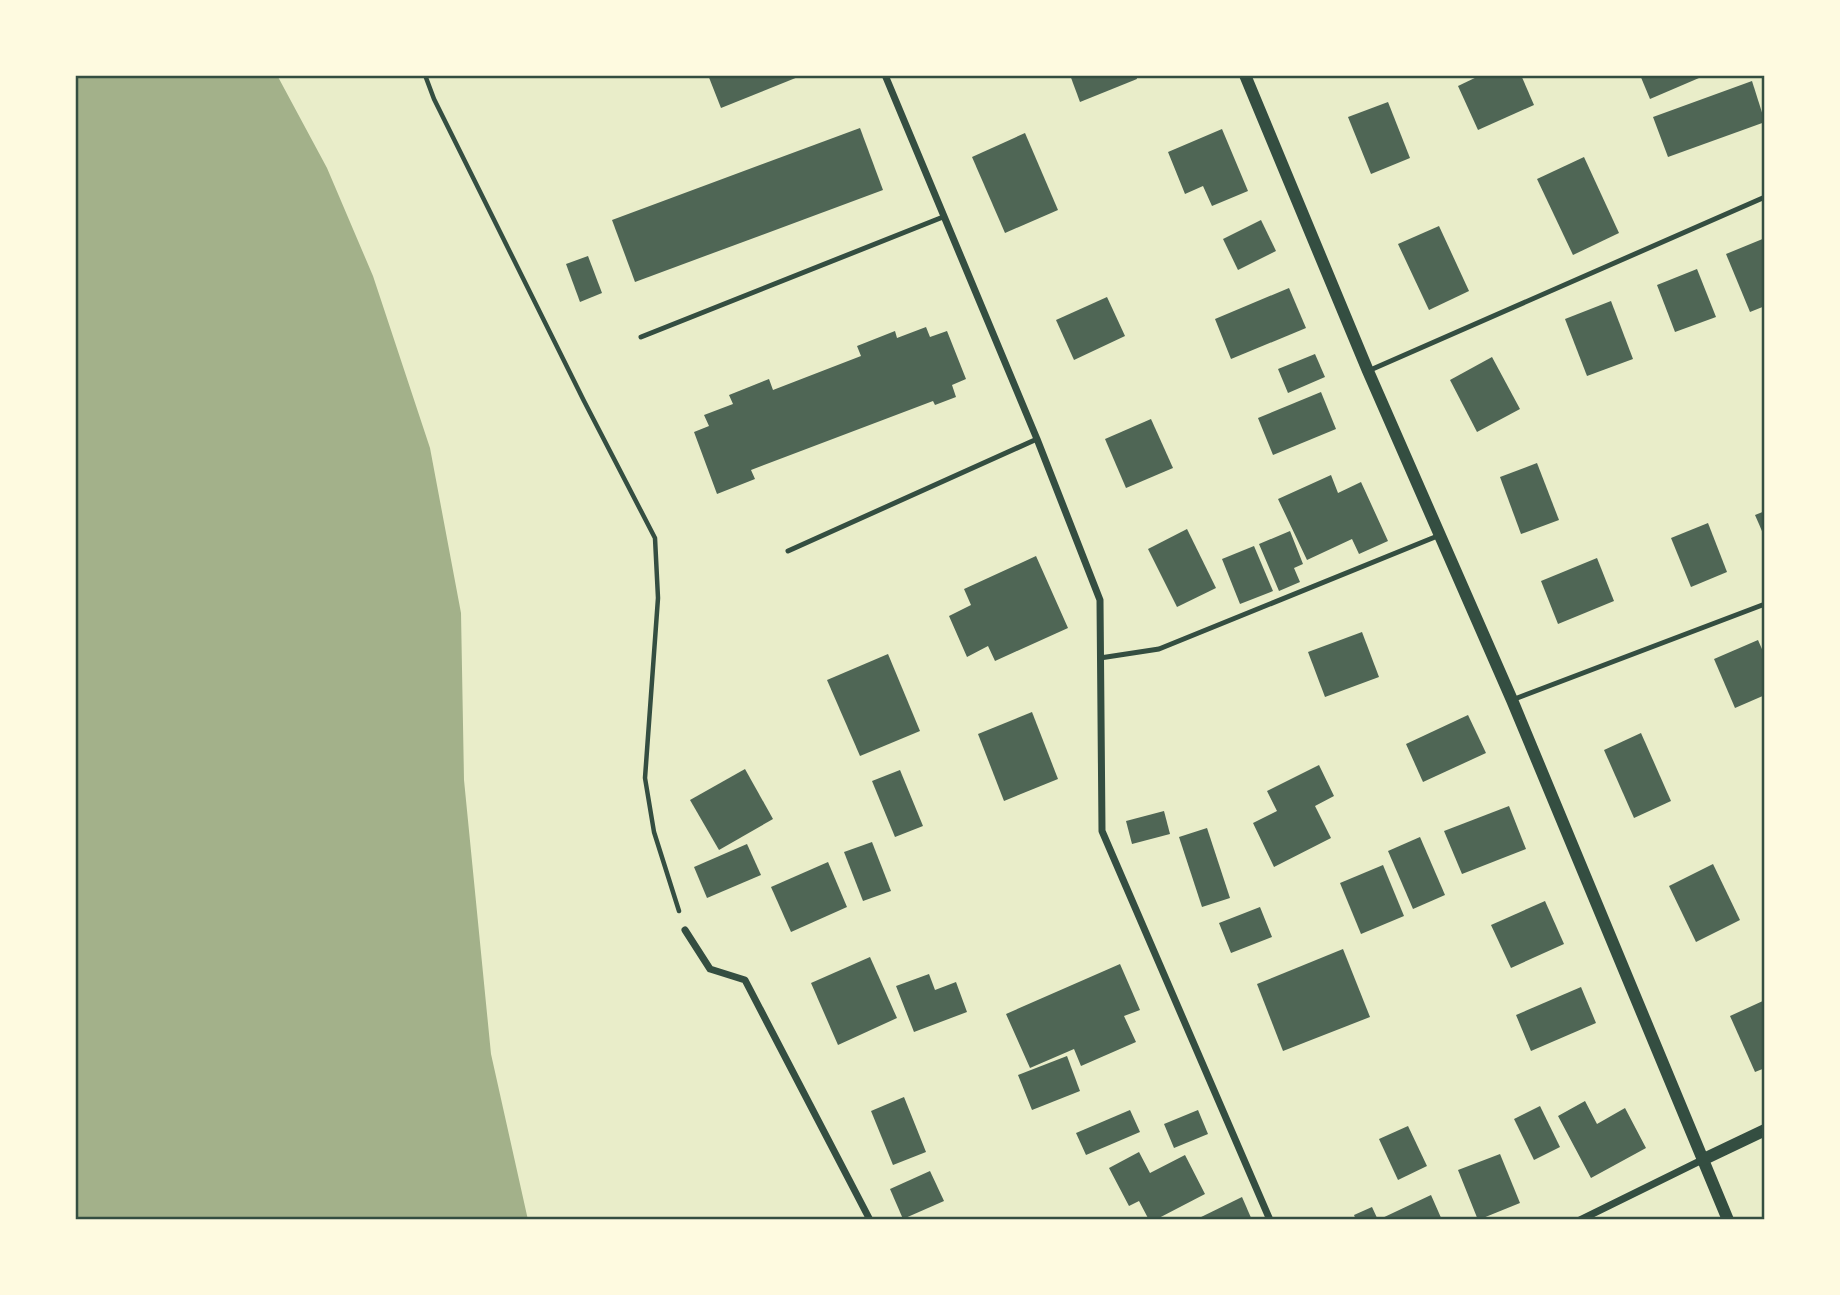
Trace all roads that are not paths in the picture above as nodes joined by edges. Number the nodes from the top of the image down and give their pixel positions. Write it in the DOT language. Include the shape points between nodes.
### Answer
graph roads {
  1 [pos="885,75"];
  2 [pos="1245,75"];
  3 [pos="1765,197"];
  4 [pos="943,217"];
  5 [pos="640,337"];
  6 [pos="1368,370"];
  7 [pos="1037,439"];
  8 [pos="1440,535"];
  9 [pos="788,551"];
  10 [pos="1765,604"];
  11 [pos="1100,658"];
  12 [pos="1512,700"];
  13 [pos="685,930"];
  14 [pos="1765,1130"];
  15 [pos="1702,1160"];
  16 [pos="870,1220"];
  17 [pos="1270,1220"];
  18 [pos="1580,1220"];
  19 [pos="1728,1220"];
  1 -- 4 [label="street"];
  2 -- 6 [label="street"];
  3 -- 6 [label="lane"];
  4 -- 5 [label="lane"];
  4 -- 7 [label="street"];
  6 -- 8 [label="street"];
  7 -- 9 [label="lane"];
  7 -- 11 [label="street" via="1100,600"];
  8 -- 11 [label="lane" via="1159,649"];
  8 -- 12 [label="street"];
  10 -- 12 [label="lane"];
  11 -- 17 [label="street" via="1102,831"];
  12 -- 15 [label="street"];
  13 -- 16 [label="street" via="710,969 745,980"];
  14 -- 15 [label="street"];
  15 -- 18 [label="street"];
  15 -- 19 [label="street"];
}
